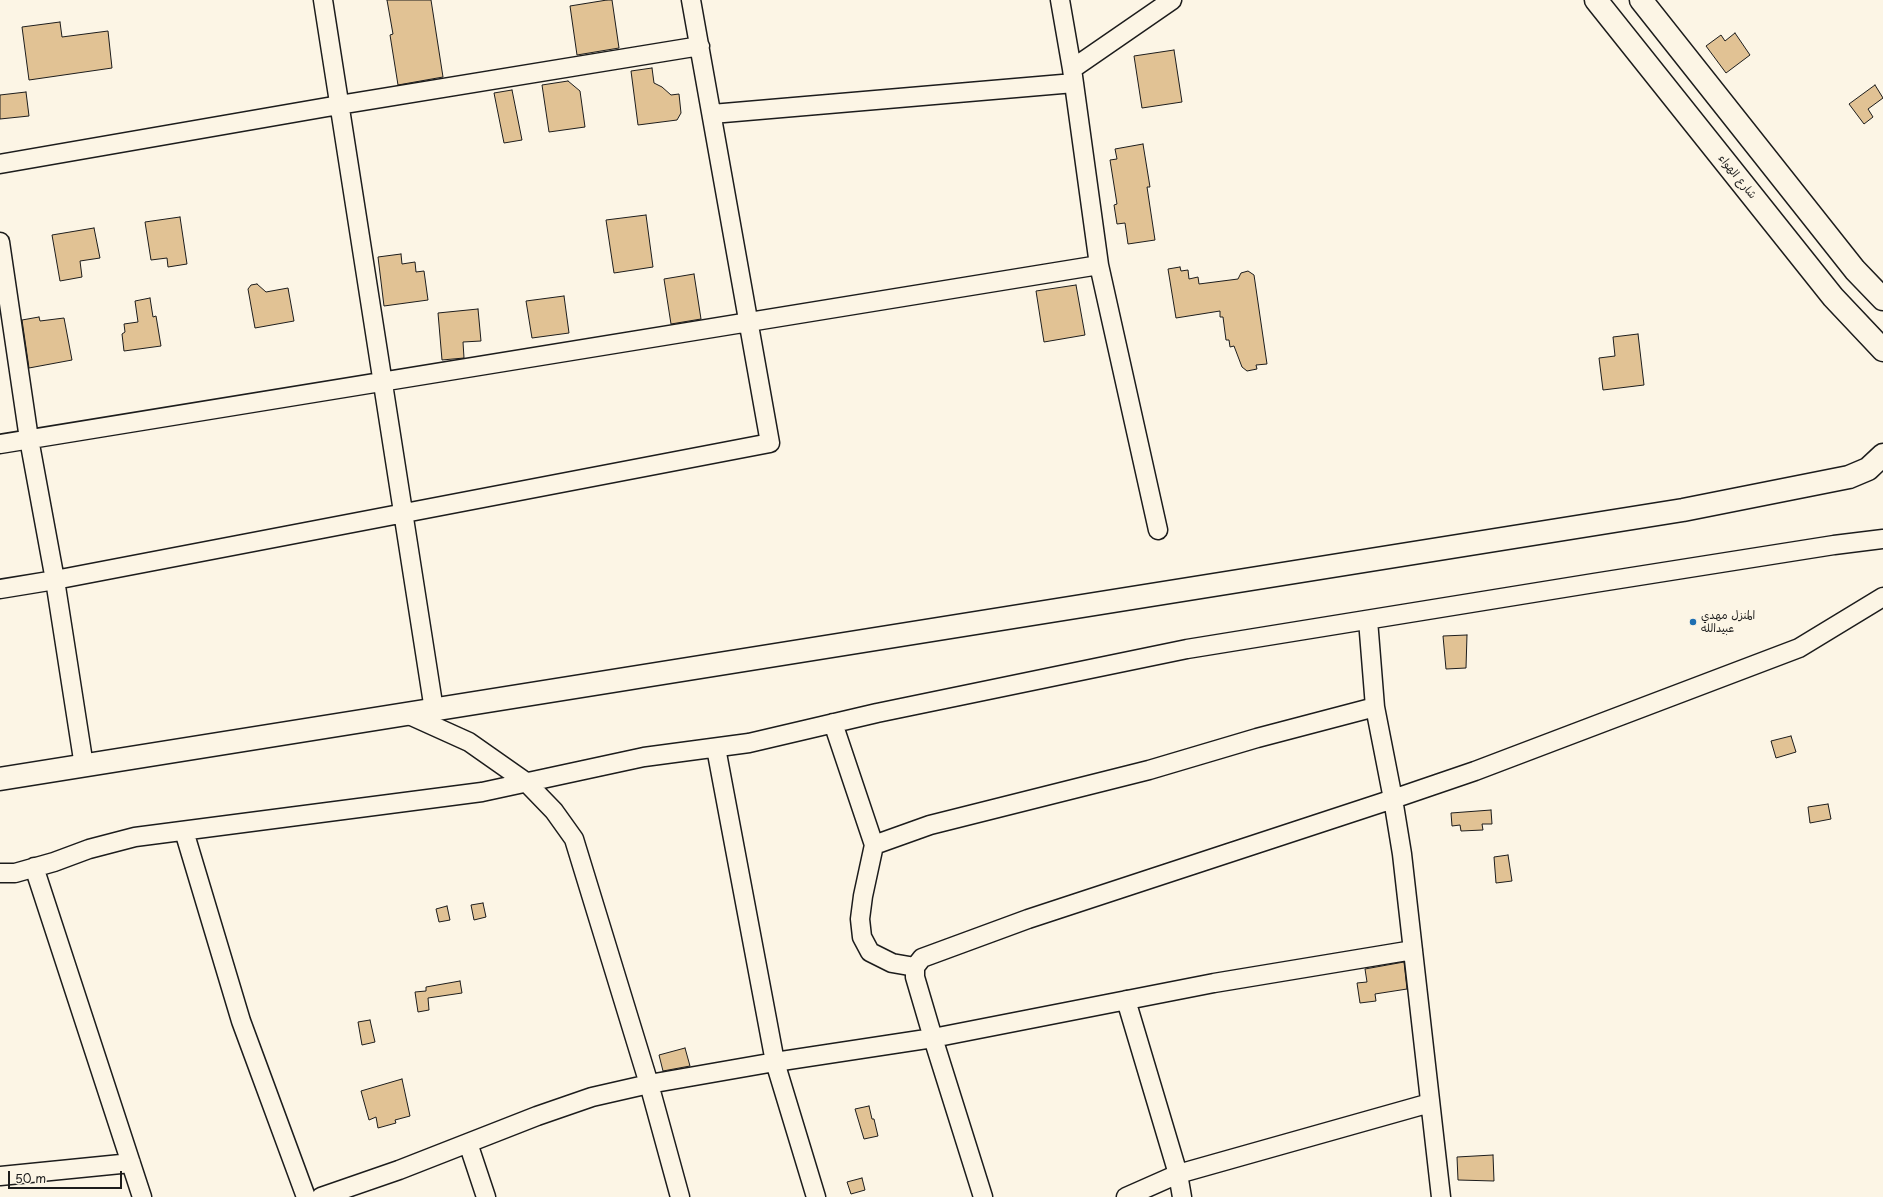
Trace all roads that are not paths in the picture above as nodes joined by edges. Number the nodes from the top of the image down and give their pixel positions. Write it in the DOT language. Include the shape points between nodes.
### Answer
graph roads {
  1 [pos="323,0"];
  2 [pos="691,0"];
  3 [pos="1060,0"];
  4 [pos="1172,0"];
  5 [pos="1596,0"];
  6 [pos="1640,0"];
  7 [pos="700,46"];
  8 [pos="1073,76"];
  9 [pos="340,105"];
  10 [pos="712,114"];
  11 [pos="0,164"];
  12 [pos="0,242"];
  13 [pos="1099,265"];
  14 [pos="1883,299"];
  15 [pos="749,322"];
  16 [pos="1883,350"];
  17 [pos="383,382"];
  18 [pos="29,439"];
  19 [pos="0,444"];
  20 [pos="1883,455"];
  21 [pos="403,513"];
  22 [pos="1158,530"];
  23 [pos="1883,539"];
  24 [pos="55,580"];
  25 [pos="0,589"];
  26 [pos="1883,598"];
  27 [pos="1368,620"];
  28 [pos="1375,707"];
  29 [pos="434,710"];
  30 [pos="407,714"];
  31 [pos="833,723"];
  32 [pos="716,748"];
  33 [pos="84,766"];
  34 [pos="0,779"];
  35 [pos="526,782"];
  36 [pos="1393,799"];
  37 [pos="184,831"];
  38 [pos="874,845"];
  39 [pos="34,867"];
  40 [pos="0,873"];
  41 [pos="1413,950"];
  42 [pos="914,967"];
  43 [pos="1126,1000"];
  44 [pos="933,1038"];
  45 [pos="775,1062"];
  46 [pos="649,1084"];
  47 [pos="1430,1103"];
  48 [pos="468,1143"];
  49 [pos="131,1163"];
  50 [pos="1178,1174"];
  51 [pos="0,1176"];
  52 [pos="142,1197"];
  53 [pos="306,1197"];
  54 [pos="321,1197"];
  55 [pos="486,1197"];
  56 [pos="680,1197"];
  57 [pos="816,1197"];
  58 [pos="984,1197"];
  59 [pos="1126,1197"];
  60 [pos="1182,1197"];
  61 [pos="1441,1197"];
  1 -- 9 [label="street"];
  2 -- 7 [label="street"];
  3 -- 8 [label="street"];
  4 -- 8 [label="street"];
  5 -- 16 [label="street, شارع الهواء" via="1833,297"];
  6 -- 14 [label="street" via="1855,270"];
  7 -- 9 [label="street"];
  7 -- 10 [label="street"];
  8 -- 10 [label="street"];
  8 -- 13 [label="street"];
  9 -- 11 [label="street"];
  9 -- 17 [label="street"];
  10 -- 15 [label="street"];
  12 -- 18 [label="street"];
  13 -- 15 [label="street"];
  13 -- 22 [label="street"];
  15 -- 17 [label="street"];
  15 -- 21 [label="street" via="770,443"];
  17 -- 18 [label="street"];
  17 -- 21 [label="street"];
  18 -- 19 [label="street"];
  18 -- 24 [label="street"];
  20 -- 29 [label="street" via="1868,469 1849,477 1683,510"];
  21 -- 24 [label="street"];
  21 -- 29 [label="street"];
  23 -- 27 [label="street"];
  24 -- 25 [label="street"];
  24 -- 33 [label="street"];
  26 -- 36 [label="street" via="1799,648 1475,771"];
  27 -- 28 [label="street"];
  27 -- 31 [label="street" via="1187,649"];
  28 -- 36 [label="street"];
  28 -- 38 [label="street" via="1256,738 1149,770 930,825"];
  29 -- 30 [label="street"];
  30 -- 33 [label="street"];
  30 -- 35 [label="street" via="469,742"];
  31 -- 32 [label="street" via="749,743"];
  31 -- 38 [label="street"];
  32 -- 35 [label="street" via="644,757"];
  32 -- 45 [label="street"];
  33 -- 34 [label="street"];
  35 -- 37 [label="street" via="482,792"];
  35 -- 46 [label="street" via="554,812 574,839"];
  36 -- 41 [label="street"];
  36 -- 42 [label="street" via="1028,919 922,958"];
  37 -- 39 [label="street" via="135,837 89,848"];
  37 -- 53 [label="street" via="240,1021"];
  38 -- 42 [label="street" via="860,919 862,937 870,952 892,963"];
  39 -- 40 [label="street" via="15,873"];
  39 -- 49 [label="street"];
  41 -- 43 [label="street"];
  41 -- 47 [label="street"];
  42 -- 44 [label="street" via="914,978"];
  43 -- 44 [label="street"];
  43 -- 50 [label="street"];
  44 -- 45 [label="street"];
  44 -- 58 [label="street"];
  45 -- 46 [label="street"];
  45 -- 57 [label="street"];
  46 -- 48 [label="street" via="578,1102"];
  46 -- 56 [label="street"];
  47 -- 50 [label="street"];
  47 -- 61 [label="street"];
  48 -- 54 [label="street"];
  48 -- 55 [label="street"];
  49 -- 51 [label="street"];
  49 -- 52 [label="street"];
  50 -- 59 [label="street"];
  50 -- 60 [label="street"];
}
